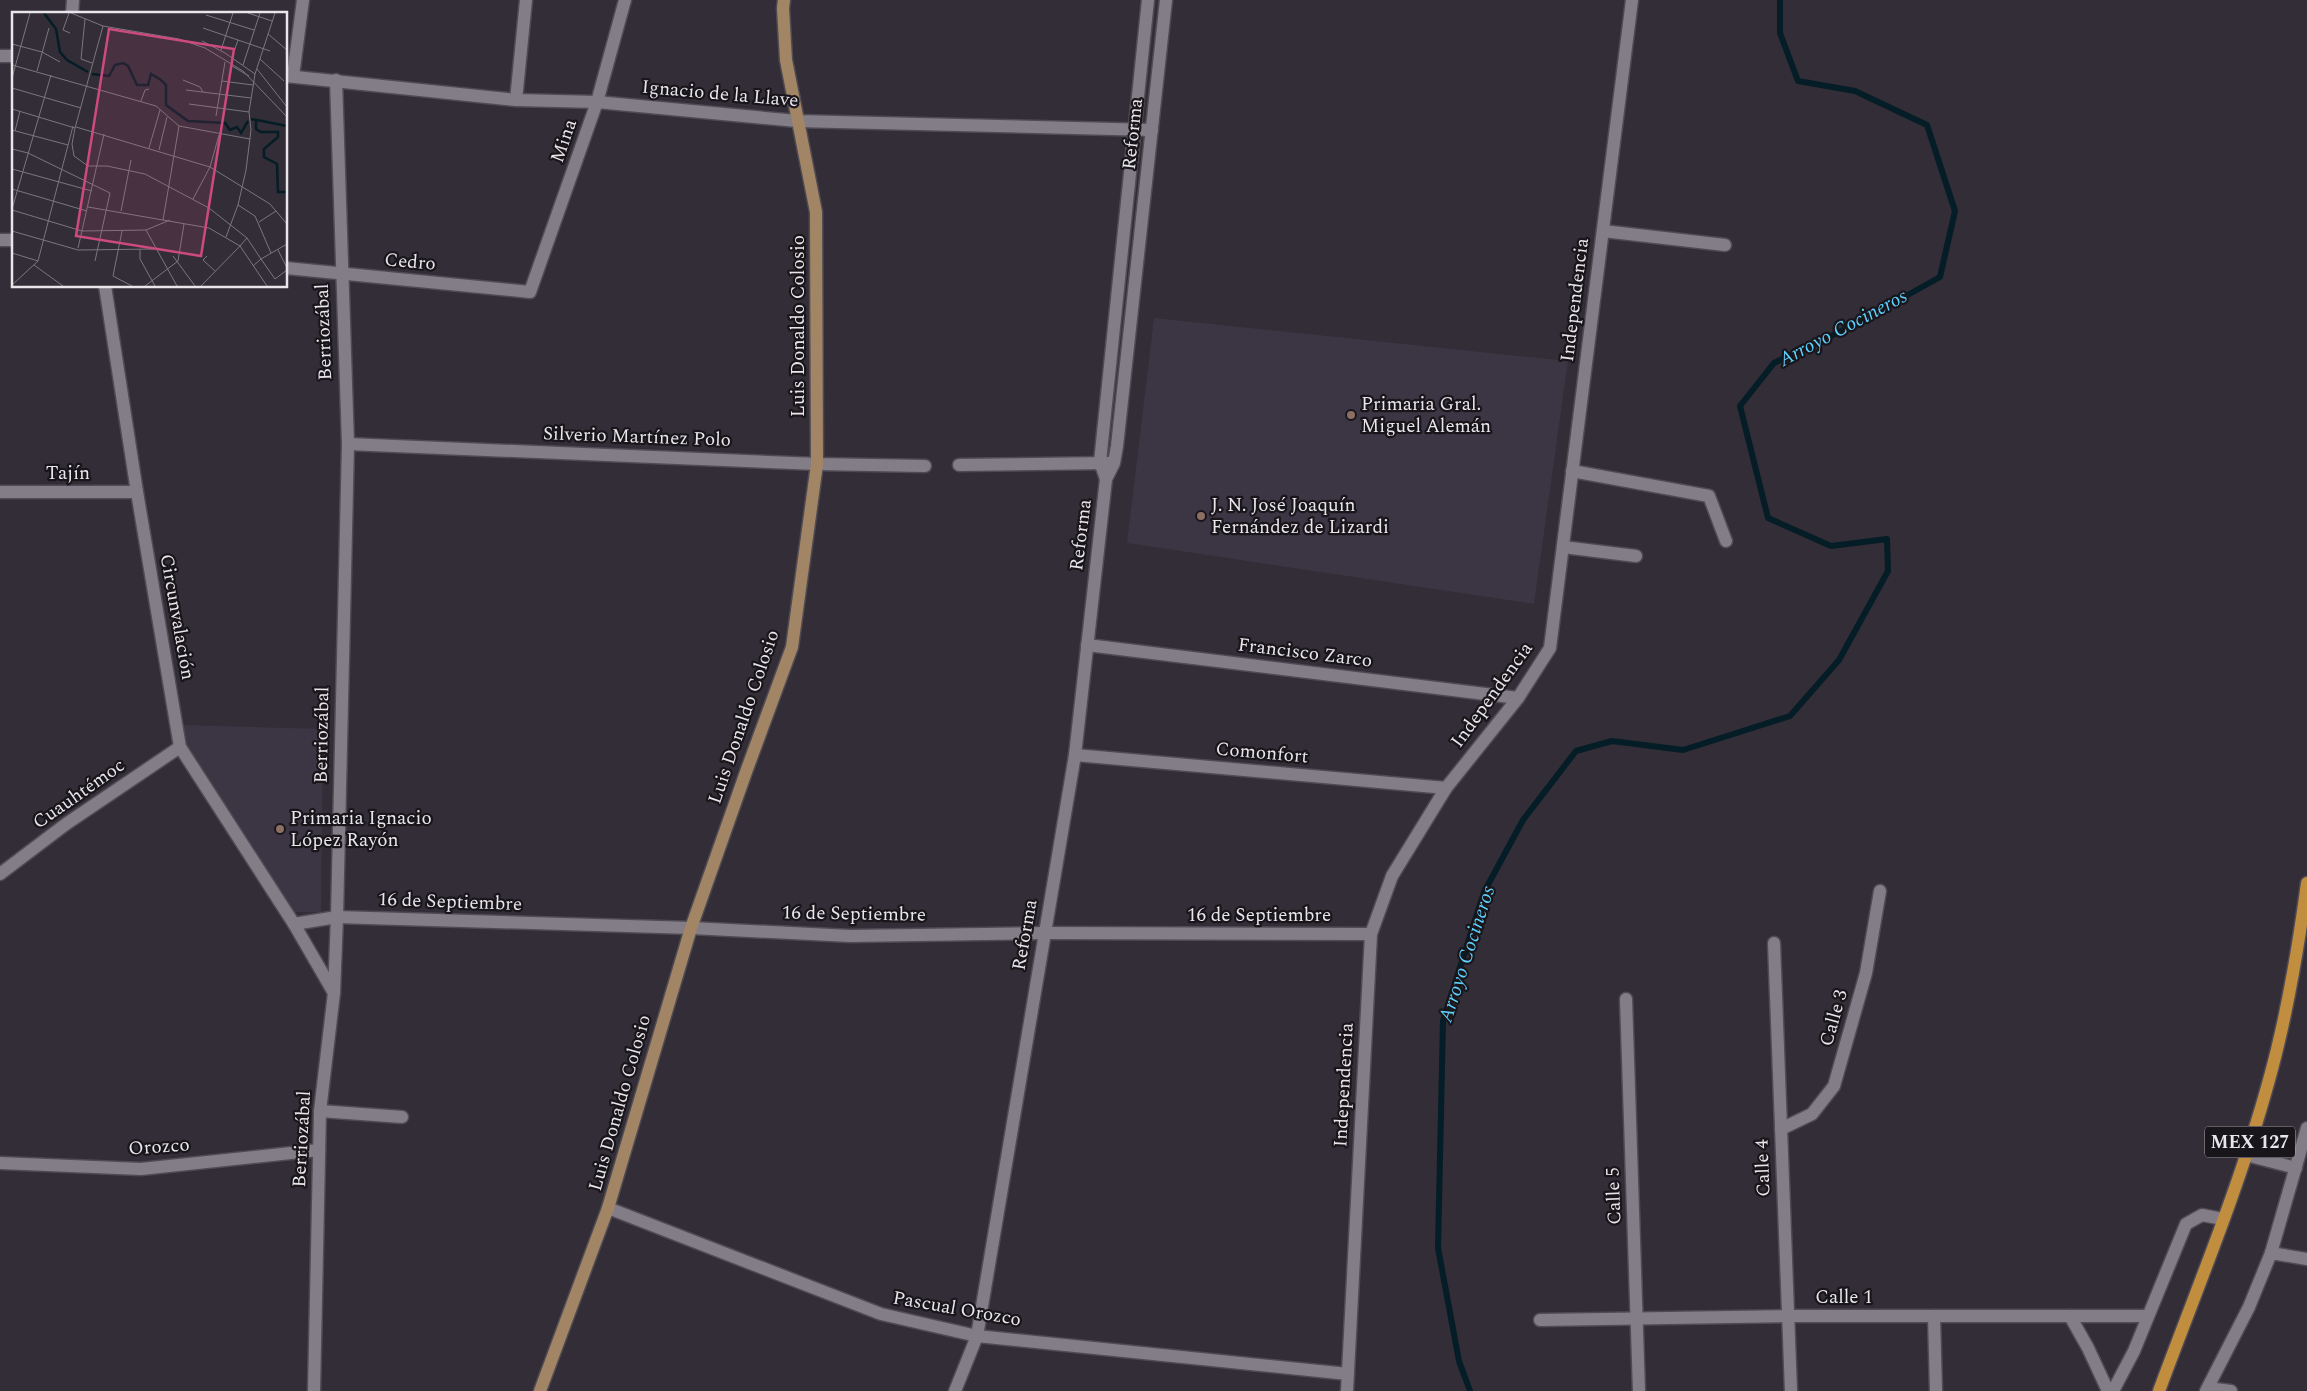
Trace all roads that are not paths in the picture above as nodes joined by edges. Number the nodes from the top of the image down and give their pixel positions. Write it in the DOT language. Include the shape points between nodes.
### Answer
graph roads {
  1 [pos="303,0"];
  2 [pos="526,0"];
  3 [pos="625,0"];
  4 [pos="784,0"];
  5 [pos="1148,0"];
  6 [pos="1166,0"];
  7 [pos="1632,0"];
  8 [pos="290,76"];
  9 [pos="336,80"];
  10 [pos="516,100"];
  11 [pos="597,102"];
  12 [pos="797,120"];
  13 [pos="1136,130"];
  14 [pos="1152,130"];
  15 [pos="1603,231"];
  16 [pos="1725,245"];
  17 [pos="288,268"];
  18 [pos="341,274"];
  19 [pos="105,288"];
  20 [pos="530,292"];
  21 [pos="348,444"];
  22 [pos="1100,462"];
  23 [pos="1114,463"];
  24 [pos="817,464"];
  25 [pos="959,465"];
  26 [pos="925,466"];
  27 [pos="1572,470"];
  28 [pos="1106,479"];
  29 [pos="0,492"];
  30 [pos="137,492"];
  31 [pos="1726,541"];
  32 [pos="1563,547"];
  33 [pos="1636,556"];
  34 [pos="1087,645"];
  35 [pos="1518,698"];
  36 [pos="180,747"];
  37 [pos="1075,755"];
  38 [pos="1446,788"];
  39 [pos="0,874"];
  40 [pos="2307,884"];
  41 [pos="1880,891"];
  42 [pos="337,917"];
  43 [pos="294,924"];
  44 [pos="691,928"];
  45 [pos="1045,933"];
  46 [pos="1371,934"];
  47 [pos="1774,943"];
  48 [pos="334,993"];
  49 [pos="1626,999"];
  50 [pos="320,1111"];
  51 [pos="402,1116"];
  52 [pos="2307,1128"];
  53 [pos="1781,1129"];
  54 [pos="319,1150"];
  55 [pos="2246,1155"];
  56 [pos="0,1163"];
  57 [pos="2296,1168"];
  58 [pos="608,1208"];
  59 [pos="2222,1219"];
  60 [pos="2271,1253"];
  61 [pos="2307,1259"];
  62 [pos="1788,1316"];
  63 [pos="1934,1316"];
  64 [pos="2070,1316"];
  65 [pos="2147,1316"];
  66 [pos="1637,1318"];
  67 [pos="1540,1320"];
  68 [pos="977,1336"];
  69 [pos="1348,1374"];
  70 [pos="2207,1389"];
  71 [pos="314,1391"];
  72 [pos="540,1391"];
  73 [pos="955,1391"];
  74 [pos="1347,1391"];
  75 [pos="1639,1391"];
  76 [pos="1791,1391"];
  77 [pos="1936,1391"];
  78 [pos="2108,1391"];
  79 [pos="2113,1391"];
  80 [pos="2159,1391"];
  81 [pos="2231,1391"];
  1 -- 8 [label="street"];
  2 -- 10 [label="street"];
  3 -- 11 [label="street, Mina"];
  4 -- 12 [label="main road, Luis Donaldo Colosio" via="786,60"];
  5 -- 13 [label="street, Reforma"];
  6 -- 14 [label="street, Reforma"];
  7 -- 15 [label="street, Independencia"];
  8 -- 9 [label="street, Ignacio de la Llave"];
  9 -- 10 [label="street, Ignacio de la Llave"];
  9 -- 18 [label="street, Berriozábal"];
  10 -- 11 [label="street, Ignacio de la Llave"];
  11 -- 12 [label="street, Ignacio de la Llave"];
  11 -- 20 [label="street, Mina"];
  12 -- 13 [label="street, Ignacio de la Llave"];
  12 -- 24 [label="main road, Luis Donaldo Colosio" via="816,212"];
  13 -- 14 [label="street, Ignacio de la Llave"];
  13 -- 22 [label="street, Reforma"];
  14 -- 23 [label="street, Reforma"];
  15 -- 16 [label="street"];
  15 -- 27 [label="street, Independencia"];
  17 -- 18 [label="street, Cedro"];
  18 -- 20 [label="street, Cedro"];
  18 -- 21 [label="street, Berriozábal"];
  19 -- 30 [label="street, Circunvalación"];
  21 -- 24 [label="street, Silverio Martínez Polo"];
  21 -- 42 [label="street, Berriozábal"];
  22 -- 23 [label="street"];
  22 -- 25 [label="street"];
  22 -- 28 [label="street, Reforma"];
  23 -- 28 [label="street, Reforma"];
  24 -- 26 [label="street, Silverio Martínez Polo"];
  24 -- 44 [label="main road, Luis Donaldo Colosio" via="792,647"];
  27 -- 31 [label="street" via="1709,496"];
  27 -- 32 [label="street, Independencia"];
  28 -- 34 [label="street, Reforma"];
  29 -- 30 [label="street, Tajín"];
  30 -- 36 [label="street, Circunvalación"];
  32 -- 33 [label="street"];
  32 -- 35 [label="street, Independencia" via="1550,648"];
  34 -- 35 [label="street, Francisco Zarco"];
  34 -- 37 [label="street, Reforma"];
  35 -- 38 [label="street, Independencia"];
  36 -- 39 [label="street, Cuauhtémoc" via="66,824"];
  36 -- 43 [label="street, Circunvalación"];
  37 -- 38 [label="street, Comonfort"];
  37 -- 45 [label="street, Reforma"];
  38 -- 46 [label="street, Independencia" via="1392,876"];
  40 -- 55 [label="main road, MEX 127" via="2281,1032"];
  41 -- 53 [label="street, Calle 3" via="1866,974 1834,1086 1812,1114"];
  42 -- 43 [label="street"];
  42 -- 44 [label="street, 16 de Septiembre"];
  42 -- 48 [label="street, Berriozábal"];
  43 -- 48 [label="street, Circunvalación"];
  44 -- 45 [label="street, 16 de Septiembre" via="850,936"];
  44 -- 58 [label="main road, Luis Donaldo Colosio"];
  45 -- 46 [label="street, 16 de Septiembre"];
  45 -- 68 [label="street, Reforma"];
  46 -- 69 [label="street, Independencia"];
  47 -- 53 [label="street, Calle 4"];
  48 -- 50 [label="street, Berriozábal"];
  49 -- 66 [label="street, Calle 5"];
  50 -- 51 [label="street"];
  50 -- 54 [label="street, Berriozábal"];
  52 -- 57 [label="street"];
  53 -- 62 [label="street, Calle 4"];
  54 -- 56 [label="street, Orozco" via="141,1169"];
  54 -- 71 [label="street, Berriozábal"];
  55 -- 57 [label="street"];
  55 -- 59 [label="main road, MEX 127"];
  57 -- 60 [label="street"];
  58 -- 68 [label="street, Pascual Orozco" via="881,1314"];
  58 -- 72 [label="main road, Luis Donaldo Colosio"];
  59 -- 65 [label="street" via="2202,1215 2186,1224"];
  59 -- 80 [label="main road, MEX 127"];
  60 -- 61 [label="street"];
  60 -- 70 [label="street" via="2249,1307"];
  62 -- 63 [label="street, Calle 1"];
  62 -- 66 [label="street, Calle 1"];
  62 -- 76 [label="street, Calle 4"];
  63 -- 64 [label="street, Calle 1"];
  63 -- 77 [label="street"];
  64 -- 65 [label="street, Calle 1"];
  64 -- 78 [label="street"];
  65 -- 79 [label="street" via="2134,1351"];
  66 -- 67 [label="street, Calle 1"];
  66 -- 75 [label="street, Calle 5"];
  68 -- 69 [label="street, Pascual Orozco"];
  68 -- 73 [label="street, Reforma"];
  69 -- 74 [label="street, Independencia"];
  70 -- 81 [label="street"];
}
